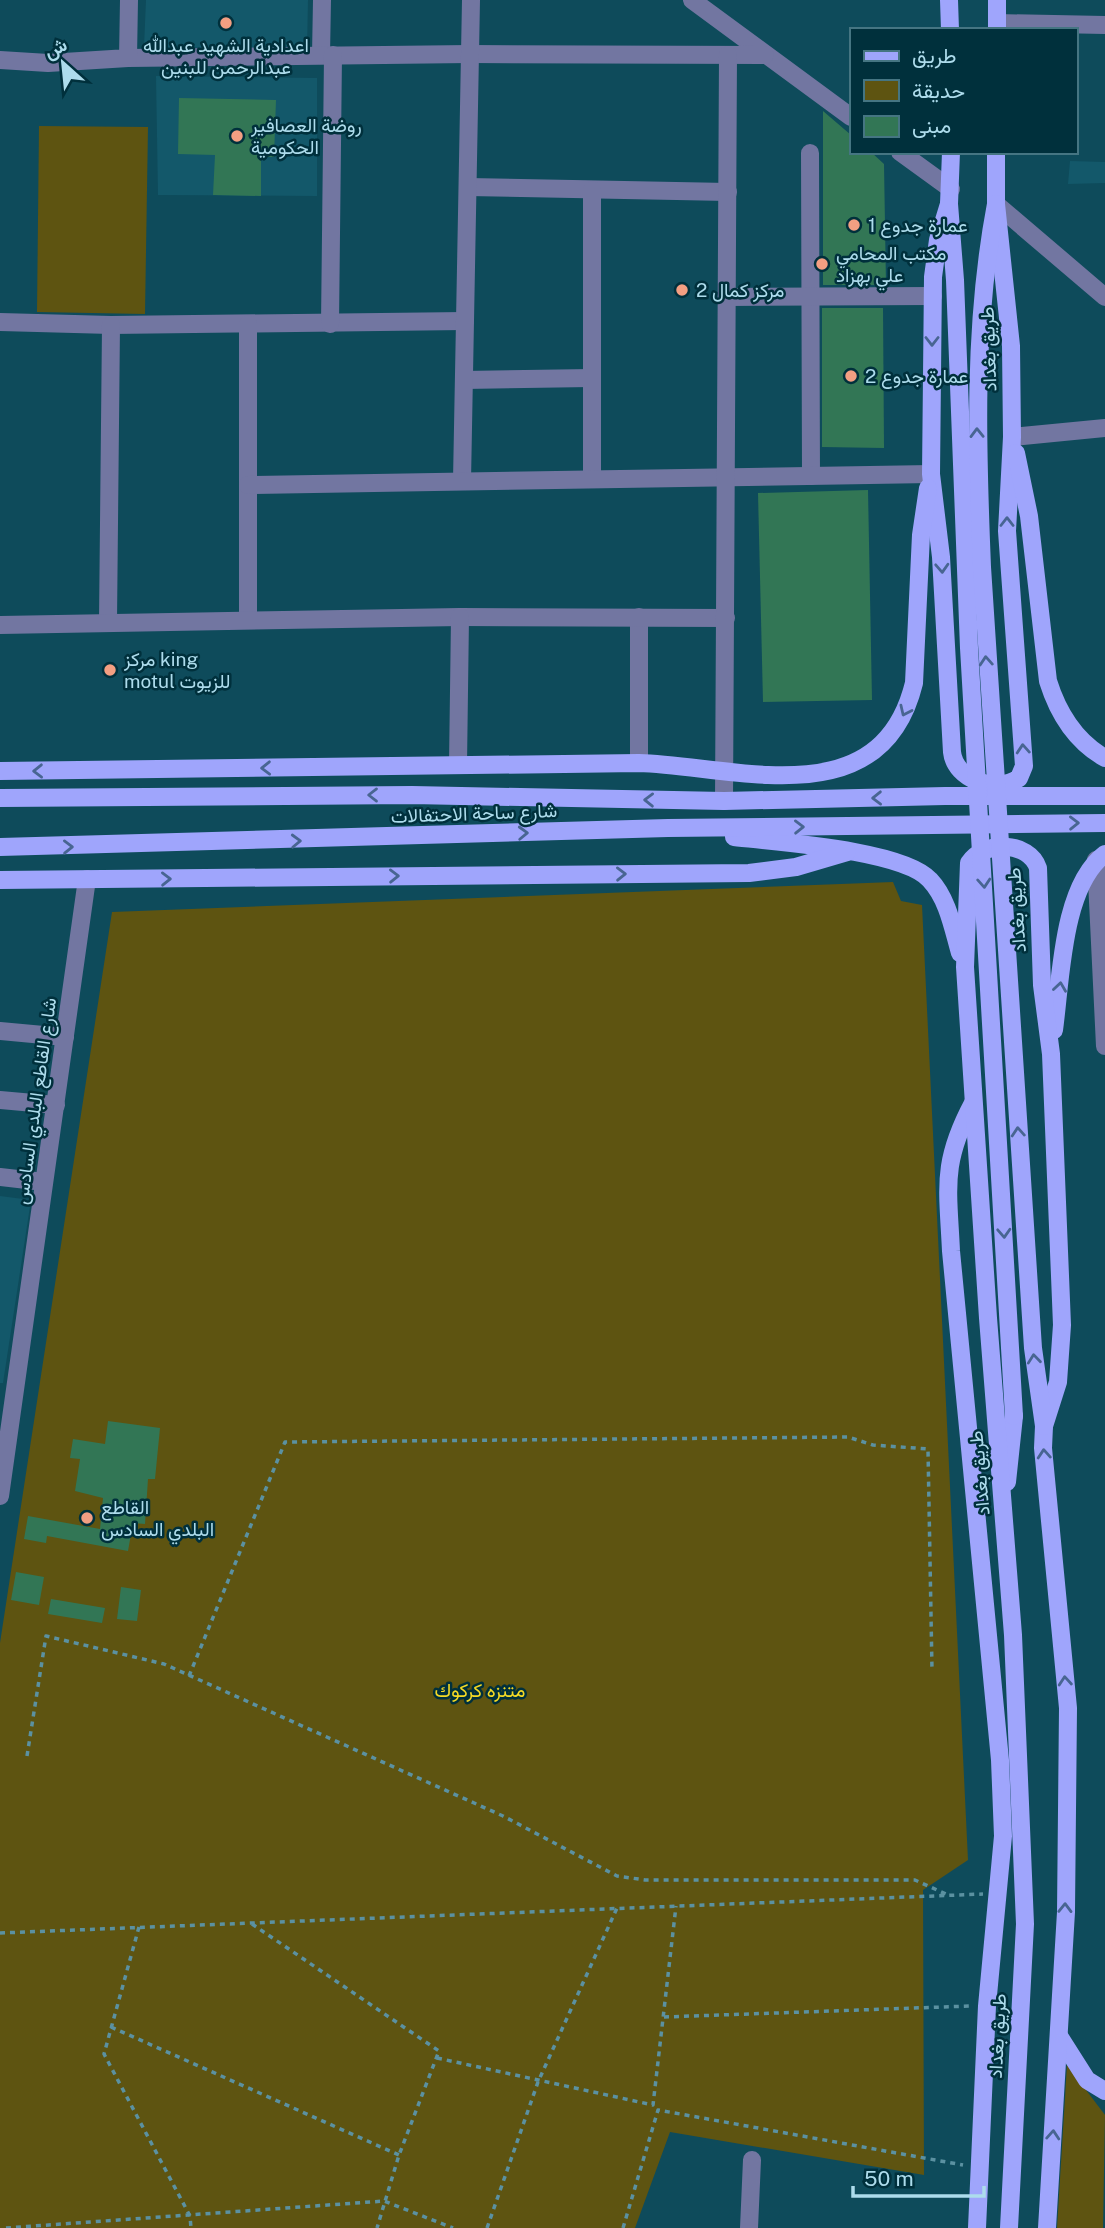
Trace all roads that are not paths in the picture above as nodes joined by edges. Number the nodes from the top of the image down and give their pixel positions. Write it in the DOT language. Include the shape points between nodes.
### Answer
graph roads {
  1 [pos="129,0"];
  2 [pos="322,0"];
  3 [pos="471,0"];
  4 [pos="692,0"];
  5 [pos="949,0"];
  6 [pos="997,0"];
  7 [pos="1105,25"];
  8 [pos="997,26"];
  9 [pos="950,28"];
  10 [pos="470,54"];
  11 [pos="327,55"];
  12 [pos="728,55"];
  13 [pos="765,55"];
  14 [pos="128,58"];
  15 [pos="0,60"];
  16 [pos="850,116"];
  17 [pos="810,153"];
  18 [pos="902,154"];
  19 [pos="951,154"];
  20 [pos="996,154"];
  21 [pos="468,187"];
  22 [pos="592,190"];
  23 [pos="728,192"];
  24 [pos="950,196"];
  25 [pos="996,204"];
  26 [pos="811,296"];
  27 [pos="933,296"];
  28 [pos="727,297"];
  29 [pos="1105,298"];
  30 [pos="465,321"];
  31 [pos="0,322"];
  32 [pos="247,324"];
  33 [pos="330,324"];
  34 [pos="110,325"];
  35 [pos="591,378"];
  36 [pos="464,380"];
  37 [pos="1105,428"];
  38 [pos="1012,437"];
  39 [pos="931,474"];
  40 [pos="811,476"];
  41 [pos="726,477"];
  42 [pos="592,480"];
  43 [pos="463,481"];
  44 [pos="248,485"];
  45 [pos="460,617"];
  46 [pos="639,617"];
  47 [pos="726,618"];
  48 [pos="248,620"];
  49 [pos="108,622"];
  50 [pos="0,625"];
  51 [pos="1105,758"];
  52 [pos="639,763"];
  53 [pos="458,765"];
  54 [pos="411,766"];
  55 [pos="150,769"];
  56 [pos="0,771"];
  57 [pos="725,774"];
  58 [pos="150,795"];
  59 [pos="412,796"];
  60 [pos="1105,796"];
  61 [pos="0,798"];
  62 [pos="724,802"];
  63 [pos="1105,822"];
  64 [pos="668,828"];
  65 [pos="141,846"];
  66 [pos="0,848"];
  67 [pos="847,852"];
  68 [pos="1101,857"];
  69 [pos="87,879"];
  70 [pos="140,879"];
  71 [pos="0,880"];
  72 [pos="965,967"];
  73 [pos="1104,1021"];
  74 [pos="0,1031"];
  75 [pos="65,1037"];
  76 [pos="1105,1046"];
  77 [pos="1051,1054"];
  78 [pos="0,1100"];
  79 [pos="974,1103"];
  80 [pos="56,1105"];
  81 [pos="0,1177"];
  82 [pos="44,1182"];
  83 [pos="7,1394"];
  84 [pos="1044,1426"];
  85 [pos="0,1496"];
  86 [pos="1002,1498"];
  87 [pos="1010,1599"];
  88 [pos="985,1611"];
  89 [pos="1059,2036"];
  90 [pos="1105,2091"];
  91 [pos="981,2139"];
  92 [pos="1012,2141"];
  93 [pos="752,2160"];
  94 [pos="749,2228"];
  95 [pos="976,2228"];
  96 [pos="1009,2228"];
  97 [pos="1047,2228"];
  1 -- 14 [label="street"];
  2 -- 11 [label="street"];
  3 -- 10 [label="street"];
  4 -- 13 [label="street"];
  5 -- 9 [label="main road"];
  6 -- 8 [label="main road"];
  7 -- 8 [label="street"];
  10 -- 11 [label="street"];
  10 -- 12 [label="street"];
  10 -- 21 [label="street"];
  11 -- 14 [label="street"];
  11 -- 33 [label="street"];
  12 -- 13 [label="street"];
  12 -- 23 [label="street"];
  13 -- 16 [label="street"];
  14 -- 15 [label="street"];
  17 -- 26 [label="street"];
  18 -- 24 [label="street"];
  19 -- 24 [label="main road, طريق بغداد"];
  20 -- 25 [label="main road, طريق بغداد"];
  21 -- 22 [label="street"];
  21 -- 30 [label="street"];
  22 -- 23 [label="street"];
  22 -- 35 [label="street"];
  23 -- 28 [label="street"];
  24 -- 27 [label="main road, طريق بغداد" via="938,240"];
  24 -- 86 [label="main road, one-way, bridge" via="969,649 1014,1416 1012,1458"];
  25 -- 29 [label="street"];
  25 -- 38 [label="main road, طريق بغداد" via="1011,346"];
  84 -- 25 [label="main road, one-way, bridge" via="1033,1348 1011,1045 977,454 983,275"];
  26 -- 27 [label="street"];
  26 -- 28 [label="street"];
  26 -- 40 [label="street"];
  27 -- 39 [label="main road, طريق بغداد, one-way"];
  28 -- 41 [label="street"];
  30 -- 33 [label="street"];
  30 -- 36 [label="street"];
  31 -- 34 [label="street"];
  32 -- 33 [label="street"];
  32 -- 34 [label="street"];
  32 -- 44 [label="street"];
  34 -- 49 [label="street"];
  35 -- 36 [label="street"];
  35 -- 42 [label="street"];
  36 -- 43 [label="street"];
  37 -- 38 [label="street"];
  39 -- 38 [label="main road, طريق بغداد, one-way" via="941,557 953,761 971,780 1013,782 1024,766 1007,531"];
  38 -- 51 [label="main road" via="1029,516 1048,681 1066,723"];
  39 -- 40 [label="street"];
  39 -- 57 [label="main road, one-way" via="921,535 914,683 898,725 865,756 842,768 792,776"];
  40 -- 41 [label="street"];
  41 -- 42 [label="street"];
  41 -- 47 [label="street"];
  42 -- 43 [label="street"];
  43 -- 44 [label="street"];
  44 -- 48 [label="street"];
  45 -- 46 [label="street"];
  45 -- 48 [label="street"];
  45 -- 53 [label="street"];
  46 -- 47 [label="street"];
  46 -- 52 [label="street"];
  47 -- 57 [label="street"];
  48 -- 49 [label="street"];
  49 -- 50 [label="street"];
  52 -- 53 [label="main road"];
  52 -- 57 [label="main road"];
  53 -- 54 [label="main road"];
  54 -- 55 [label="main road, one-way"];
  54 -- 59 [label="main road"];
  55 -- 56 [label="main road, one-way"];
  55 -- 58 [label="main road"];
  57 -- 62 [label="street"];
  59 -- 58 [label="main road, شارع ساحة الاحتفالات, one-way"];
  58 -- 61 [label="main road, شارع ساحة الاحتفالات"];
  62 -- 59 [label="main road, شارع ساحة الاحتفالات, one-way"];
  60 -- 62 [label="main road, شارع ساحة الاحتفالات, one-way"];
  64 -- 63 [label="main road, شارع ساحة الاحتفالات, one-way"];
  65 -- 64 [label="main road, شارع ساحة الاحتفالات, one-way"];
  64 -- 67 [label="main road"];
  66 -- 65 [label="main road, شارع ساحة الاحتفالات, one-way"];
  65 -- 70 [label="main road"];
  70 -- 67 [label="main road, one-way" via="749,873 796,867"];
  67 -- 72 [label="main road" via="907,865 932,881"];
  68 -- 73 [label="street"];
  77 -- 68 [label="main road, one-way" via="1073,908 1084,877"];
  69 -- 70 [label="main road"];
  69 -- 71 [label="main road"];
  69 -- 75 [label="street, شارع القاطع البلدي السادس"];
  72 -- 77 [label="main road, طريق بغداد" via="969,863 985,850 1024,850 1038,868 1042,985"];
  72 -- 79 [label="main road, طريق بغداد"];
  73 -- 76 [label="street"];
  74 -- 75 [label="street"];
  75 -- 80 [label="street, شارع القاطع البلدي السادس"];
  77 -- 84 [label="main road, طريق بغداد" via="1062,1325 1058,1382"];
  78 -- 80 [label="street"];
  79 -- 86 [label="main road, طريق بغداد"];
  79 -- 88 [label="main road" via="957,1133 947,1175"];
  80 -- 82 [label="street, شارع القاطع البلدي السادس"];
  81 -- 82 [label="street"];
  82 -- 83 [label="street, شارع القاطع البلدي السادس"];
  83 -- 85 [label="street, شارع القاطع البلدي السادس"];
  89 -- 84 [label="main road, طريق بغداد, one-way" via="1066,1912 1068,1709"];
  86 -- 87 [label="main road, طريق بغداد"];
  87 -- 88 [label="main road"];
  87 -- 92 [label="main road, طريق بغداد" via="1024,1924"];
  88 -- 91 [label="main road" via="1003,1836 995,1893"];
  89 -- 90 [label="main road" via="1087,2080"];
  97 -- 89 [label="main road, طريق بغداد, one-way"];
  91 -- 92 [label="main road"];
  91 -- 95 [label="main road"];
  92 -- 96 [label="main road, طريق بغداد"];
  93 -- 94 [label="street"];
}
